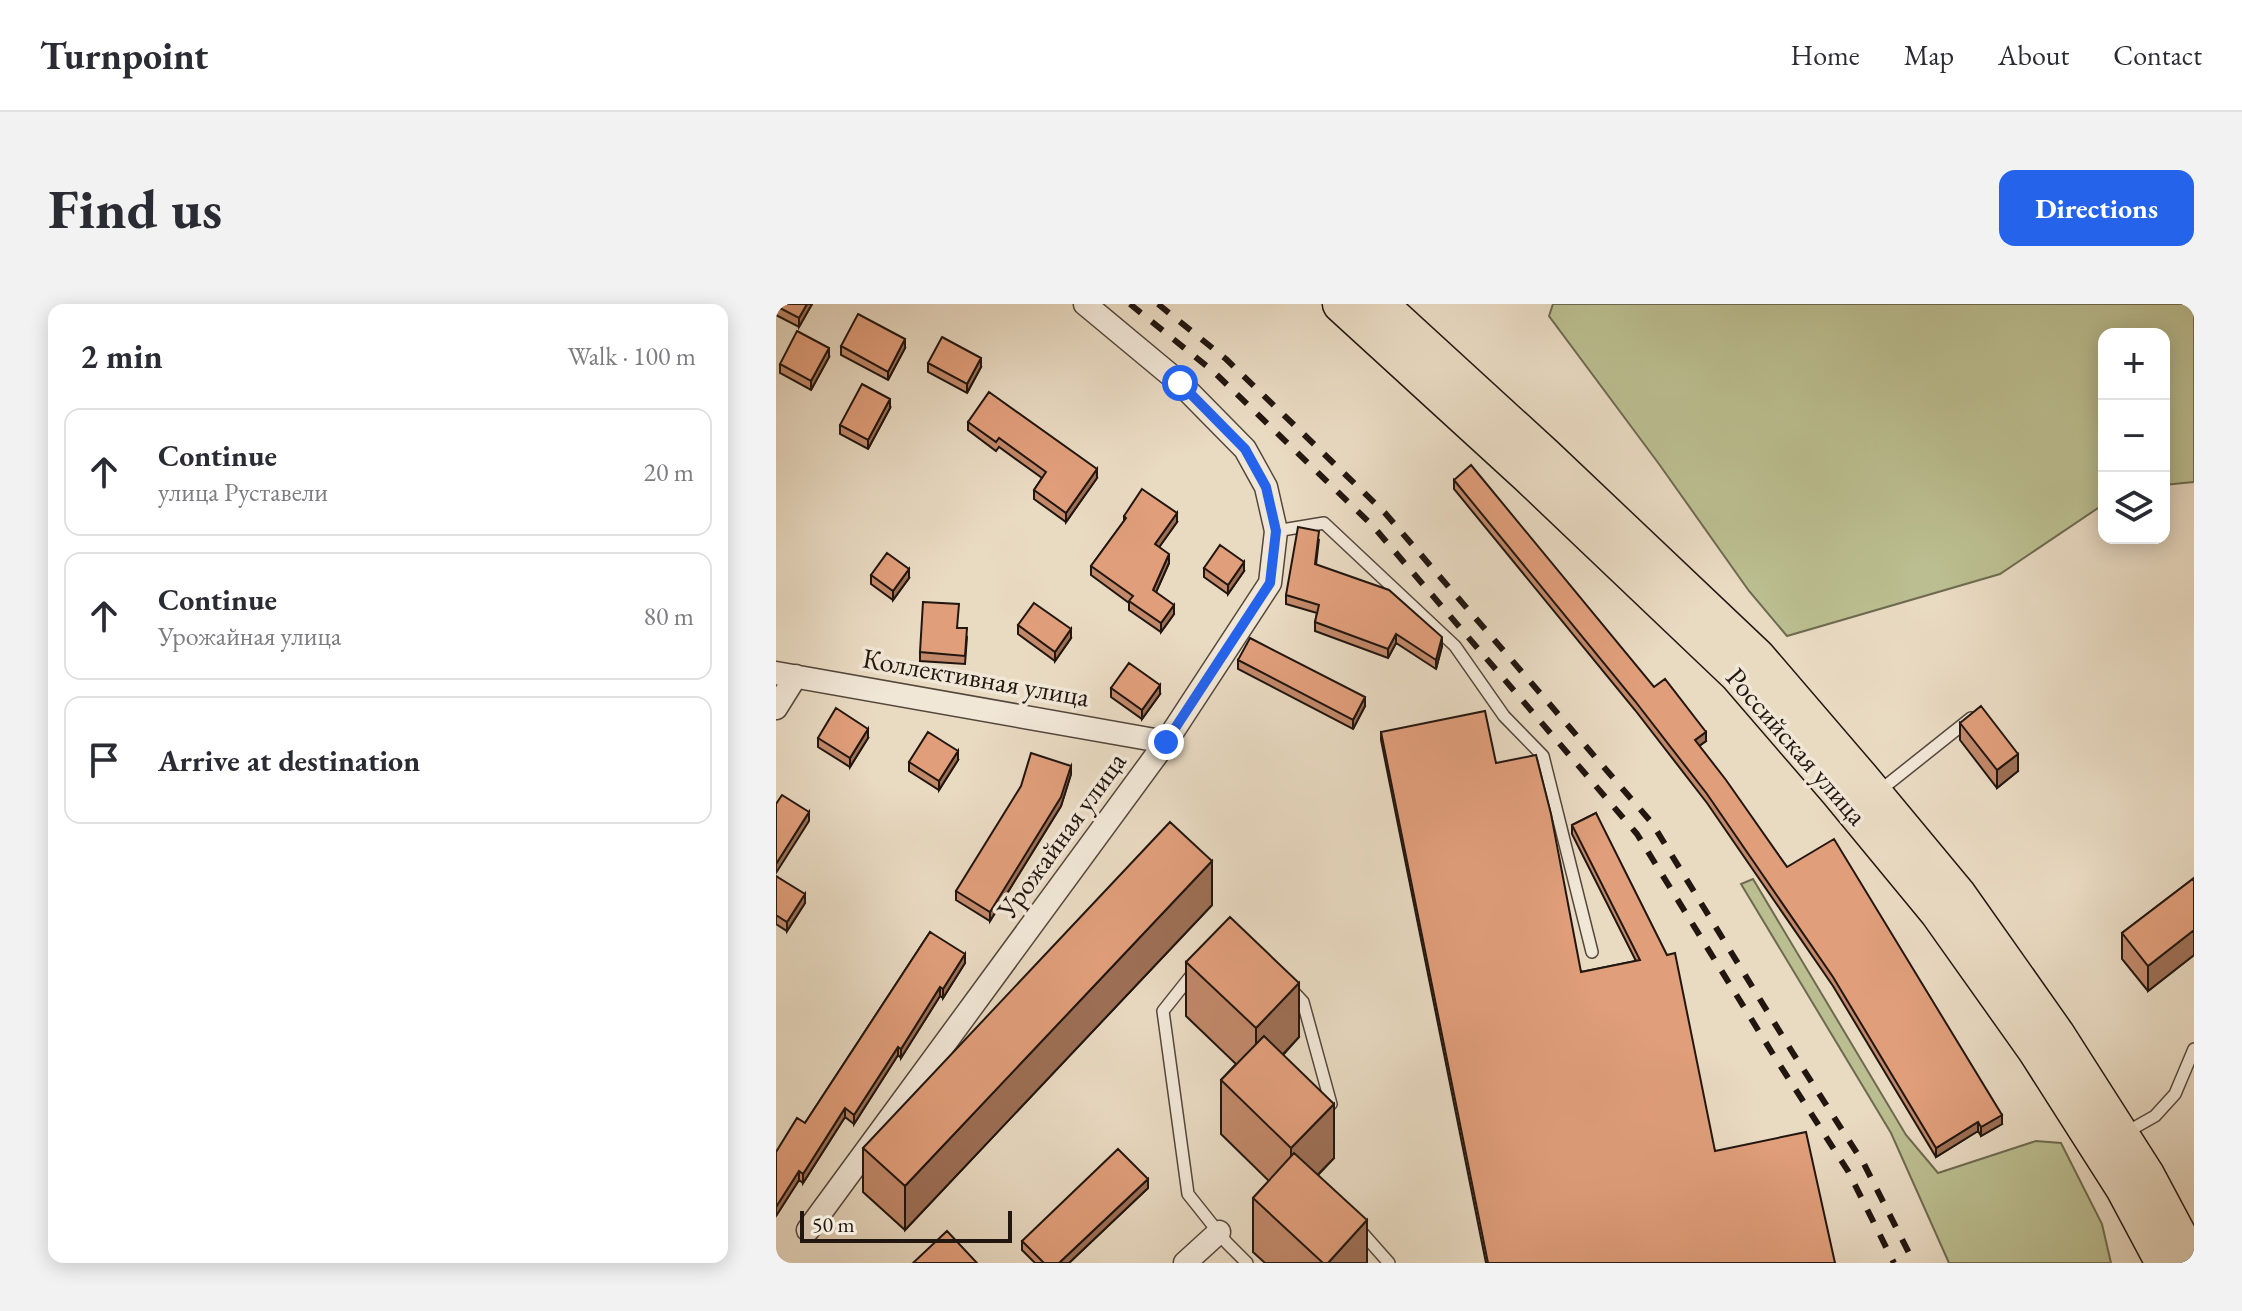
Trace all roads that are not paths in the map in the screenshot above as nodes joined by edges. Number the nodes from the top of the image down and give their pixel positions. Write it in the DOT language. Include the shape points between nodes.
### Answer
graph roads {
  1 [pos="1085,304"];
  2 [pos="1341,304"];
  3 [pos="1379,304"];
  4 [pos="1276,531"];
  5 [pos="786,674"];
  6 [pos="776,708"];
  7 [pos="1978,713"];
  8 [pos="1166,742"];
  9 [pos="1875,795"];
  10 [pos="1592,952"];
  11 [pos="1199,965"];
  12 [pos="1284,980"];
  13 [pos="2194,1049"];
  14 [pos="1331,1104"];
  15 [pos="2121,1136"];
  16 [pos="1352,1220"];
  17 [pos="808,1230"];
  18 [pos="1219,1232"];
  19 [pos="1185,1263"];
  20 [pos="1247,1263"];
  21 [pos="1389,1263"];
  22 [pos="2164,1263"];
  23 [pos="2193,1263"];
  1 -- 4 [label="street, Урожайная улица" via="1180,383 1245,449 1266,487"];
  2 -- 22 [label="main road, Российская улица" via="1738,675 1839,792 1938,912 2036,1050 2124,1188"];
  3 -- 9 [label="main road, Российская улица" via="1757,657"];
  4 -- 8 [label="street, Урожайная улица" via="1270,583"];
  4 -- 10 [label="lane" via="1324,523 1455,646 1504,716 1543,756"];
  5 -- 6 [label="street"];
  5 -- 8 [label="street, Коллективная улица"];
  7 -- 9 [label="lane"];
  8 -- 17 [label="street, Урожайная улица"];
  9 -- 15 [label="main road, Российская улица" via="1958,895"];
  11 -- 18 [label="lane" via="1163,1011 1188,1194"];
  12 -- 14 [label="lane" via="1303,1002"];
  13 -- 15 [label="lane" via="2175,1094 2155,1116"];
  15 -- 23 [label="main road, Российская улица"];
  16 -- 21 [label="lane"];
  18 -- 19 [label="street"];
  18 -- 20 [label="lane"];
}
